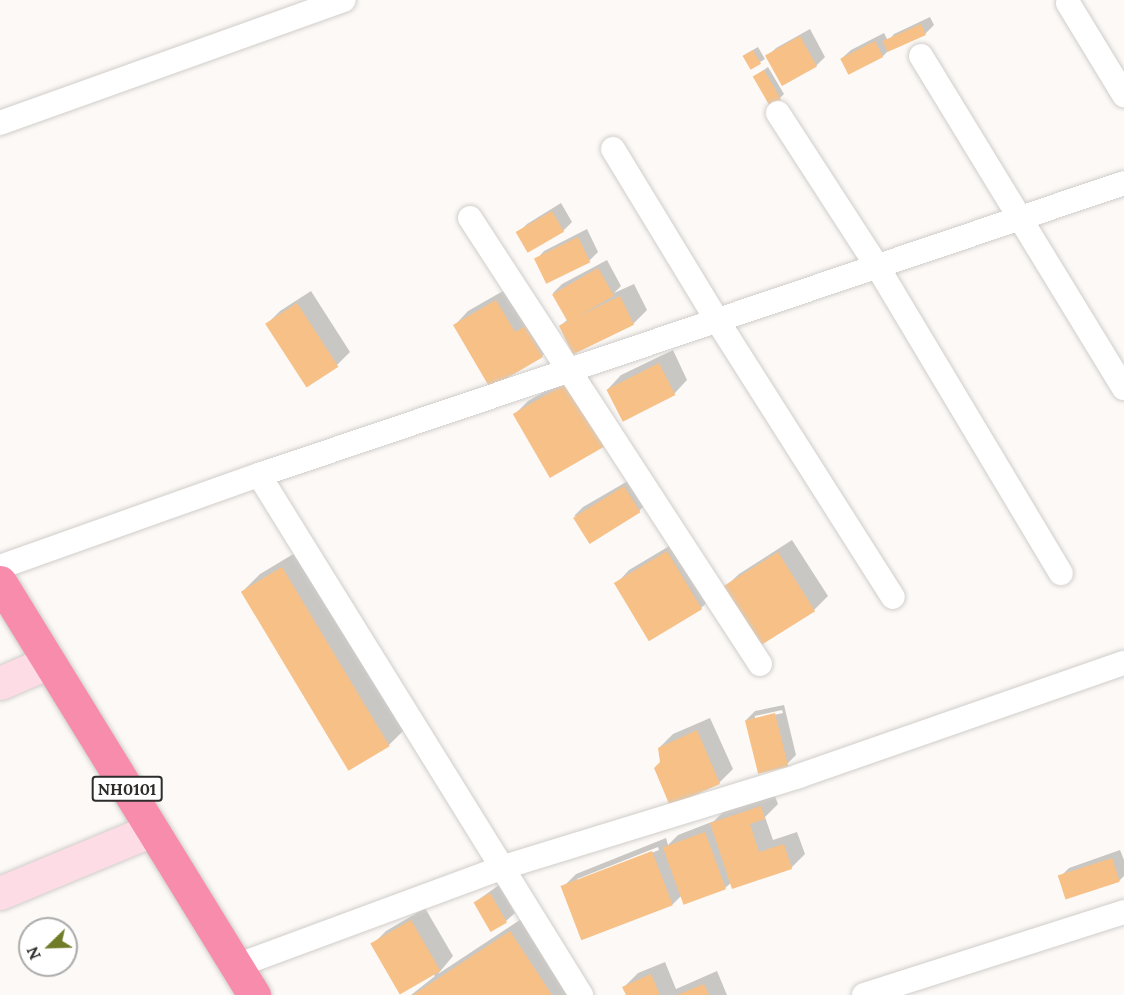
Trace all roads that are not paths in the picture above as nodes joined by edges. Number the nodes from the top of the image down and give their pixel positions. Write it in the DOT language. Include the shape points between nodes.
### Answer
graph roads {
  1 [pos="344,0"];
  2 [pos="1068,3"];
  3 [pos="921,56"];
  4 [pos="1124,95"];
  5 [pos="778,113"];
  6 [pos="0,123"];
  7 [pos="613,149"];
  8 [pos="1124,183"];
  9 [pos="470,218"];
  10 [pos="1021,218"];
  11 [pos="877,266"];
  12 [pos="717,320"];
  13 [pos="569,370"];
  14 [pos="1124,388"];
  15 [pos="259,476"];
  16 [pos="0,567"];
  17 [pos="1061,573"];
  18 [pos="0,582"];
  19 [pos="893,597"];
  20 [pos="49,662"];
  21 [pos="1124,663"];
  22 [pos="760,664"];
  23 [pos="0,683"];
  24 [pos="152,830"];
  25 [pos="504,867"];
  26 [pos="0,893"];
  27 [pos="1124,912"];
  28 [pos="236,966"];
  29 [pos="254,995"];
  30 [pos="581,995"];
  31 [pos="864,995"];
  1 -- 6 [label="street"];
  2 -- 4 [label="street"];
  3 -- 10 [label="street"];
  5 -- 11 [label="street"];
  7 -- 12 [label="street"];
  8 -- 10 [label="street"];
  9 -- 13 [label="street"];
  10 -- 11 [label="street"];
  10 -- 14 [label="street"];
  11 -- 12 [label="street"];
  11 -- 17 [label="street"];
  12 -- 13 [label="street"];
  12 -- 19 [label="street"];
  13 -- 15 [label="street"];
  13 -- 22 [label="street"];
  15 -- 16 [label="street"];
  15 -- 25 [label="street"];
  18 -- 20 [label="highway, NH0101"];
  20 -- 23 [label="street"];
  20 -- 24 [label="highway, NH0101"];
  21 -- 25 [label="street" via="799,776"];
  24 -- 26 [label="street"];
  24 -- 28 [label="highway, NH0101"];
  25 -- 28 [label="street"];
  25 -- 30 [label="street"];
  27 -- 31 [label="street"];
  28 -- 29 [label="highway, NH0101"];
}
